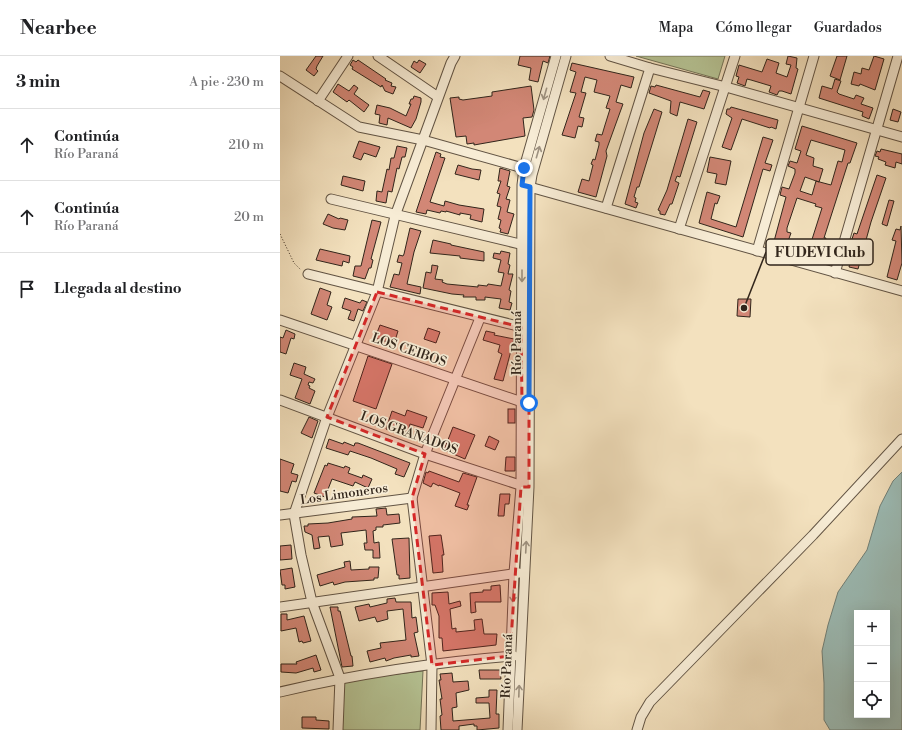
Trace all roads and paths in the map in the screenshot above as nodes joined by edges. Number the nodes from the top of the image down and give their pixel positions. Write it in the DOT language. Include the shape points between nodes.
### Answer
graph roads {
  1 [pos="348,56"];
  2 [pos="378,56"];
  3 [pos="456,56"];
  4 [pos="556,56"];
  5 [pos="566,56"];
  6 [pos="610,56"];
  7 [pos="734,56"];
  8 [pos="814,56"];
  9 [pos="898,56"];
  10 [pos="650,68"];
  11 [pos="280,76"];
  12 [pos="726,86"];
  13 [pos="438,97"];
  14 [pos="318,101"];
  15 [pos="800,108"];
  16 [pos="876,130"];
  17 [pos="902,137"];
  18 [pos="423,140"];
  19 [pos="529,169"];
  20 [pos="526,186"];
  21 [pos="331,199"];
  22 [pos="606,208"];
  23 [pos="395,216"];
  24 [pos="679,229"];
  25 [pos="280,234"];
  26 [pos="526,246"];
  27 [pos="757,251"];
  28 [pos="835,273"];
  29 [pos="308,274"];
  30 [pos="902,291"];
  31 [pos="377,292"];
  32 [pos="480,318"];
  33 [pos="280,320"];
  34 [pos="526,328"];
  35 [pos="356,345"];
  36 [pos="455,379"];
  37 [pos="280,400"];
  38 [pos="526,403"];
  39 [pos="327,417"];
  40 [pos="902,439"];
  41 [pos="425,454"];
  42 [pos="525,487"];
  43 [pos="412,498"];
  44 [pos="294,514"];
  45 [pos="280,515"];
  46 [pos="514,573"];
  47 [pos="524,574"];
  48 [pos="424,586"];
  49 [pos="312,602"];
  50 [pos="280,607"];
  51 [pos="510,656"];
  52 [pos="520,656"];
  53 [pos="432,665"];
  54 [pos="340,678"];
  55 [pos="280,692"];
  56 [pos="338,730"];
  57 [pos="431,730"];
  58 [pos="508,730"];
  59 [pos="517,730"];
  60 [pos="637,730"];
  1 -- 14 [label="street"];
  2 -- 13 [label="street"];
  3 -- 13 [label="street"];
  4 -- 19 [label="street, Río Paraná, one-way"];
  19 -- 5 [label="street, Río Paraná, one-way"];
  6 -- 10 [label="street"];
  7 -- 12 [label="street"];
  8 -- 15 [label="street"];
  9 -- 16 [label="street"];
  10 -- 12 [label="street"];
  10 -- 22 [label="street"];
  11 -- 14 [label="street"];
  12 -- 15 [label="street"];
  12 -- 24 [label="street"];
  13 -- 18 [label="street"];
  14 -- 18 [label="street" via="359,127"];
  15 -- 16 [label="street"];
  15 -- 27 [label="street"];
  16 -- 17 [label="street"];
  16 -- 28 [label="street"];
  18 -- 19 [label="street"];
  18 -- 23 [label="street"];
  19 -- 20 [label="street, Río Paraná"];
  20 -- 22 [label="street"];
  20 -- 26 [label="street, Río Paraná"];
  21 -- 23 [label="street"];
  22 -- 24 [label="street"];
  23 -- 26 [label="street"];
  23 -- 31 [label="street"];
  24 -- 27 [label="street"];
  25 -- 29 [label="path" via="294,263"];
  26 -- 34 [label="street, Río Paraná"];
  27 -- 28 [label="street"];
  28 -- 30 [label="street"];
  29 -- 31 [label="street"];
  31 -- 32 [label="street"];
  31 -- 35 [label="street"];
  32 -- 34 [label="street"];
  32 -- 36 [label="street"];
  33 -- 35 [label="street, LOS CEIBOS"];
  34 -- 38 [label="street, Río Paraná"];
  35 -- 36 [label="street, LOS CEIBOS"];
  35 -- 39 [label="street"];
  36 -- 38 [label="street, LOS CEIBOS"];
  36 -- 41 [label="street"];
  37 -- 39 [label="street, LOS GRANADOS"];
  38 -- 42 [label="street, Río Paraná"];
  39 -- 41 [label="street, LOS GRANADOS"];
  39 -- 44 [label="street"];
  40 -- 60 [label="street" via="650,702"];
  41 -- 42 [label="street, LOS GRANADOS"];
  41 -- 43 [label="street"];
  42 -- 46 [label="street, Río Paraná"];
  47 -- 42 [label="street, Río Paraná, one-way"];
  43 -- 44 [label="street, Los Limoneros"];
  43 -- 48 [label="street"];
  44 -- 45 [label="street, Los Limoneros"];
  44 -- 49 [label="street"];
  46 -- 47 [label="street"];
  46 -- 48 [label="street"];
  46 -- 51 [label="street, Río Paraná, one-way"];
  47 -- 52 [label="street, Río Paraná"];
  48 -- 49 [label="street"];
  48 -- 53 [label="street"];
  49 -- 50 [label="street"];
  49 -- 54 [label="street"];
  51 -- 52 [label="street"];
  51 -- 53 [label="street"];
  51 -- 58 [label="street, Río Paraná"];
  59 -- 52 [label="street, Río Paraná, one-way"];
  53 -- 54 [label="street"];
  53 -- 57 [label="street"];
  54 -- 55 [label="street"];
  54 -- 56 [label="street"];
}
